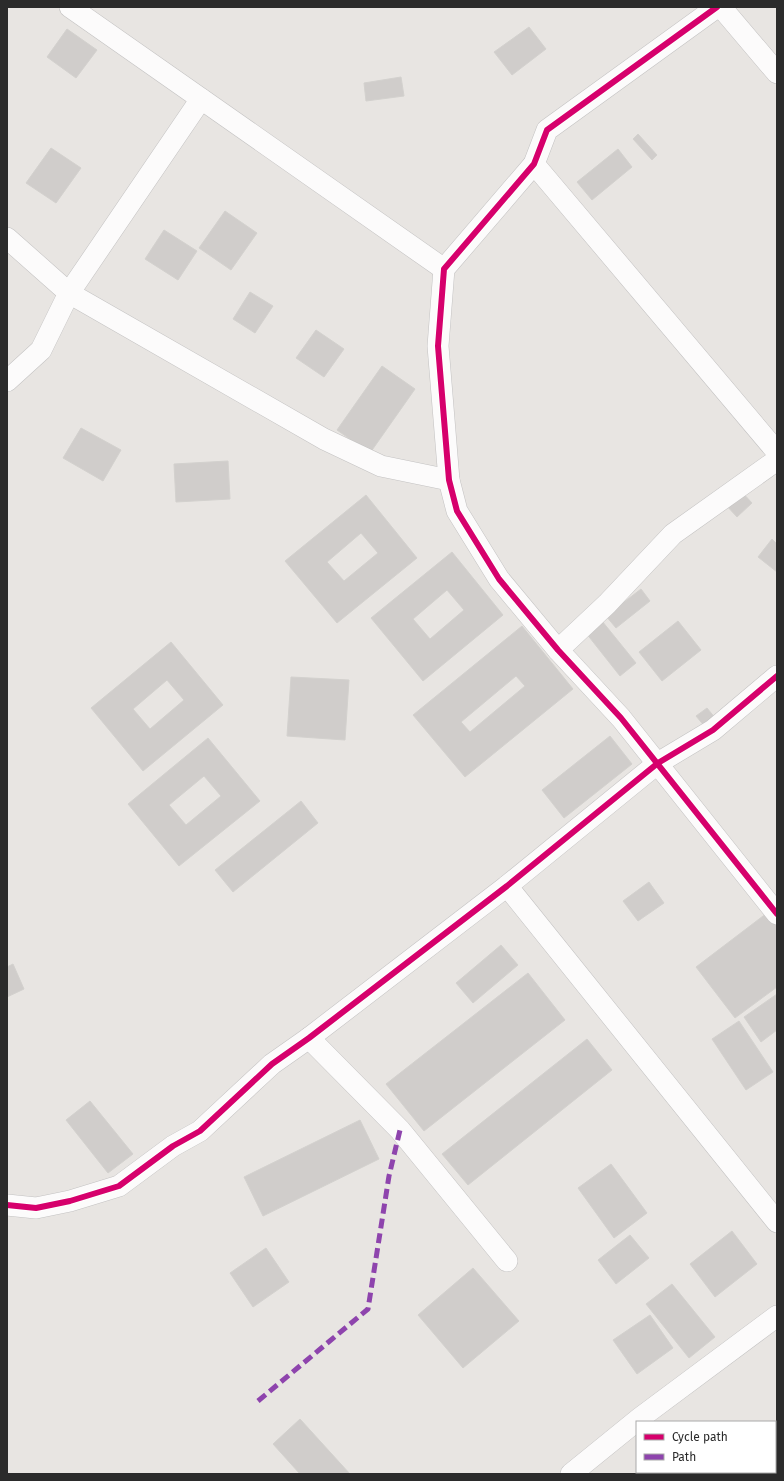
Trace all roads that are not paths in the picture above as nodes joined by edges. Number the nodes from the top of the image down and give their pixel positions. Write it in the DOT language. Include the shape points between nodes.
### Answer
graph roads {
  1 [pos="70,7"];
  2 [pos="717,7"];
  3 [pos="721,7"];
  4 [pos="777,73"];
  5 [pos="201,99"];
  6 [pos="534,164"];
  7 [pos="7,238"];
  8 [pos="444,270"];
  9 [pos="69,293"];
  10 [pos="7,381"];
  11 [pos="777,452"];
  12 [pos="777,460"];
  13 [pos="449,480"];
  14 [pos="558,650"];
  15 [pos="777,676"];
  16 [pos="658,763"];
  17 [pos="507,886"];
  18 [pos="777,914"];
  19 [pos="309,1038"];
  20 [pos="7,1205"];
  21 [pos="777,1222"];
  22 [pos="507,1261"];
  23 [pos="777,1316"];
  24 [pos="636,1421"];
  25 [pos="636,1421"];
  26 [pos="571,1474"];
  1 -- 5 [label="street"];
  2 -- 6 [label="street" via="547,130"];
  3 -- 4 [label="street"];
  5 -- 8 [label="street"];
  5 -- 9 [label="street"];
  6 -- 8 [label="street"];
  6 -- 11 [label="street"];
  7 -- 9 [label="street"];
  8 -- 13 [label="street" via="438,346"];
  9 -- 10 [label="street" via="41,350"];
  9 -- 13 [label="street" via="324,439 381,466"];
  12 -- 14 [label="street" via="673,534 607,604"];
  13 -- 14 [label="street" via="457,512 499,580"];
  14 -- 16 [label="street" via="621,718"];
  15 -- 16 [label="street" via="712,730"];
  16 -- 17 [label="street"];
  16 -- 18 [label="street"];
  17 -- 19 [label="street"];
  17 -- 21 [label="street"];
  19 -- 20 [label="street" via="272,1064 200,1131 173,1146 119,1186 36,1208"];
  19 -- 22 [label="street" via="400,1130"];
  23 -- 25 [label="street"];
  24 -- 26 [label="street"];
}
